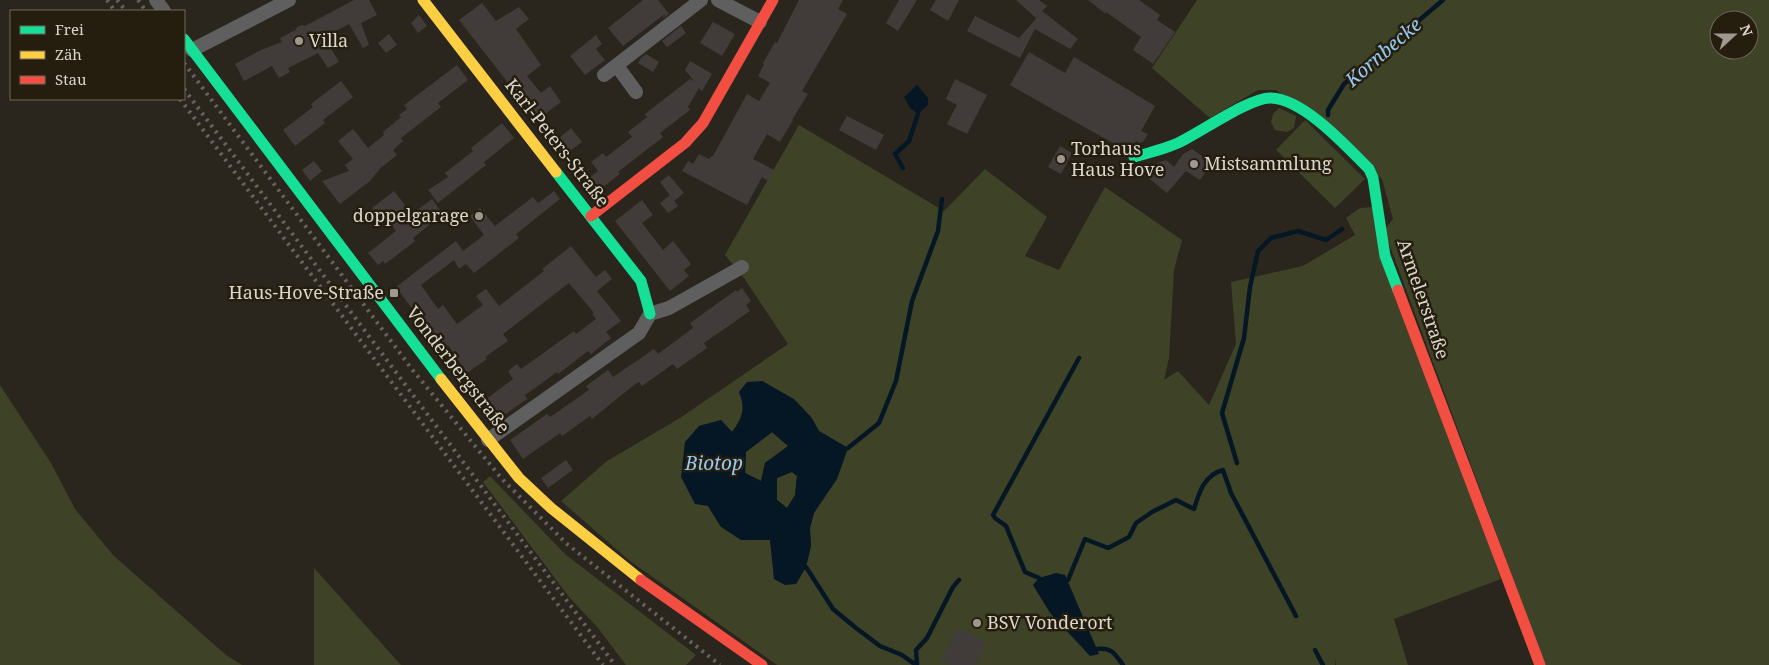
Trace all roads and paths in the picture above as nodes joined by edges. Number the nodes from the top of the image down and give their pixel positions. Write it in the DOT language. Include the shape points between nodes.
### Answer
graph roads {
  1 [pos="289,0"];
  2 [pos="423,0"];
  3 [pos="701,0"];
  4 [pos="718,0"];
  5 [pos="773,0"];
  6 [pos="760,22"];
  7 [pos="188,45"];
  8 [pos="617,66"];
  9 [pos="604,75"];
  10 [pos="636,92"];
  11 [pos="1134,157"];
  12 [pos="591,216"];
  13 [pos="742,267"];
  14 [pos="650,314"];
  15 [pos="488,440"];
  16 [pos="762,665"];
  17 [pos="1540,665"];
  1 -- 7 [label="street"];
  2 -- 12 [label="street, Karl-Peters-Straße"];
  3 -- 8 [label="street"];
  4 -- 6 [label="street"];
  5 -- 6 [label="street"];
  6 -- 12 [label="street" via="703,122 685,143"];
  7 -- 15 [label="street, Vonderbergstraße"];
  8 -- 9 [label="street"];
  8 -- 10 [label="street"];
  11 -- 17 [label="street, Armelerstraße" via="1177,143 1256,101 1270,98 1295,105 1323,125 1369,169 1385,256"];
  12 -- 14 [label="street, Karl-Peters-Straße" via="641,281"];
  13 -- 14 [label="street" via="669,308"];
  14 -- 15 [label="street" via="639,333"];
  15 -- 16 [label="street, Vonderbergstraße" via="544,502 625,569"];
}
